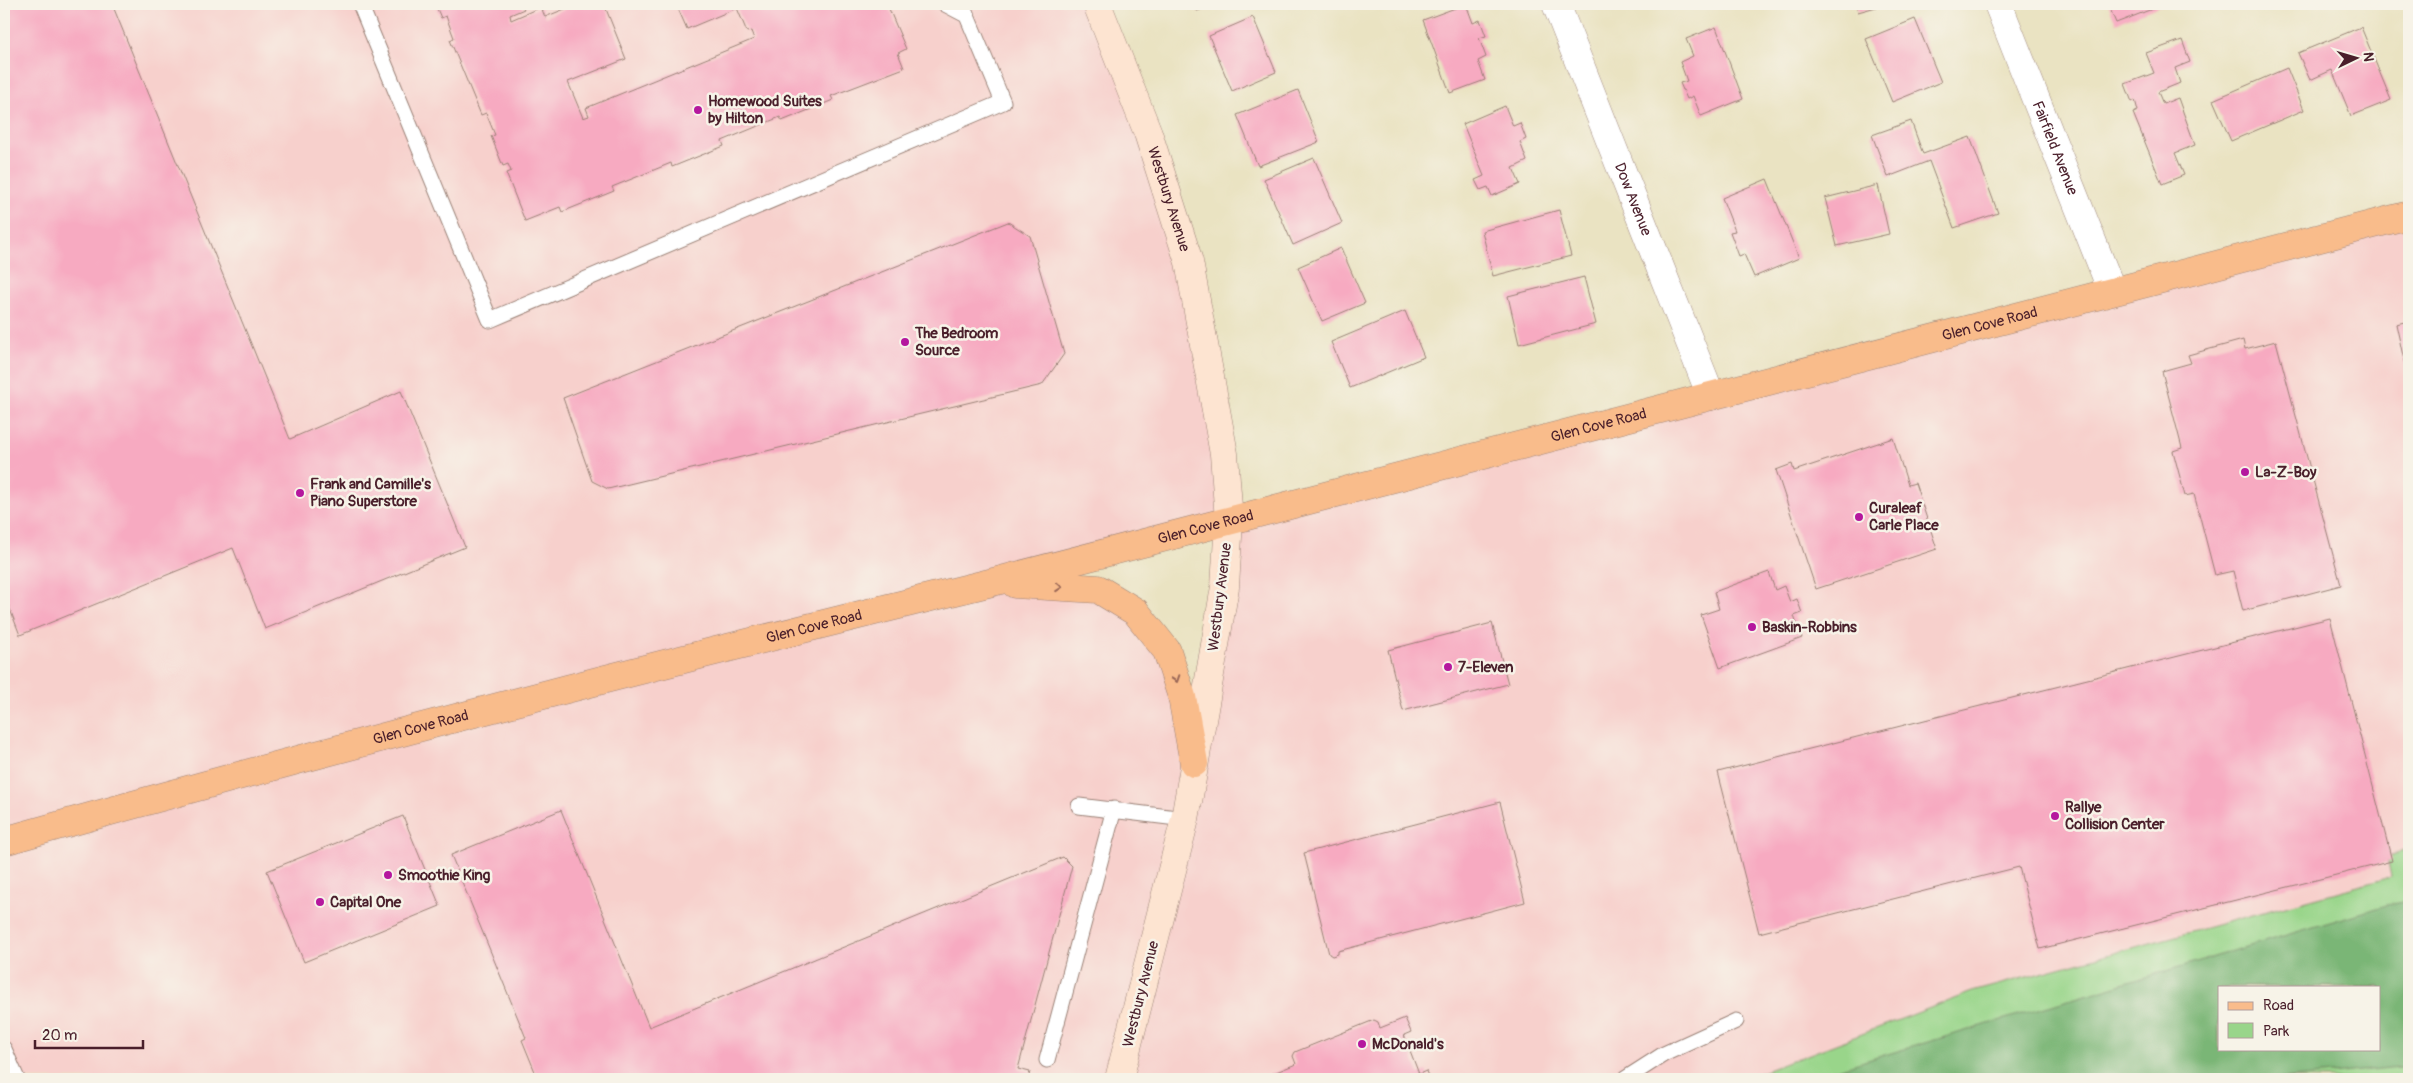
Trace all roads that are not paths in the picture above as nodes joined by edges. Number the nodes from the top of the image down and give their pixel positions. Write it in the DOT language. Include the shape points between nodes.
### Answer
graph roads {
  1 [pos="360,4"];
  2 [pos="945,4"];
  3 [pos="1097,4"];
  4 [pos="1556,4"];
  5 [pos="1998,4"];
  6 [pos="964,9"];
  7 [pos="2409,215"];
  8 [pos="2112,292"];
  9 [pos="1711,396"];
  10 [pos="1230,520"];
  11 [pos="993,582"];
  12 [pos="1194,763"];
  13 [pos="1079,806"];
  14 [pos="1114,809"];
  15 [pos="1185,819"];
  16 [pos="4,841"];
  17 [pos="1736,1021"];
  18 [pos="4,1049"];
  19 [pos="1047,1060"];
  20 [pos="17,1079"];
  21 [pos="1119,1079"];
  22 [pos="1624,1079"];
  1 -- 6 [label="lane" via="490,320 1003,102"];
  2 -- 6 [label="lane"];
  3 -- 10 [label="main road, Westbury Avenue" via="1148,133 1189,262 1224,454"];
  4 -- 9 [label="street, Dow Avenue"];
  5 -- 8 [label="street, Fairfield Avenue"];
  7 -- 8 [label="main road, Glen Cove Road"];
  8 -- 9 [label="main road, Glen Cove Road"];
  9 -- 10 [label="main road, Glen Cove Road"];
  10 -- 11 [label="main road, Glen Cove Road"];
  10 -- 12 [label="main road, Westbury Avenue" via="1224,587"];
  11 -- 12 [label="main road, one-way" via="1098,589 1136,612 1167,652 1182,697"];
  11 -- 16 [label="main road, Glen Cove Road" via="260,768"];
  12 -- 15 [label="main road, Westbury Avenue"];
  13 -- 14 [label="lane"];
  14 -- 15 [label="lane"];
  14 -- 19 [label="lane"];
  15 -- 21 [label="main road, Westbury Avenue"];
  17 -- 22 [label="lane" via="1664,1054"];
  18 -- 20 [label="lane"];
}
